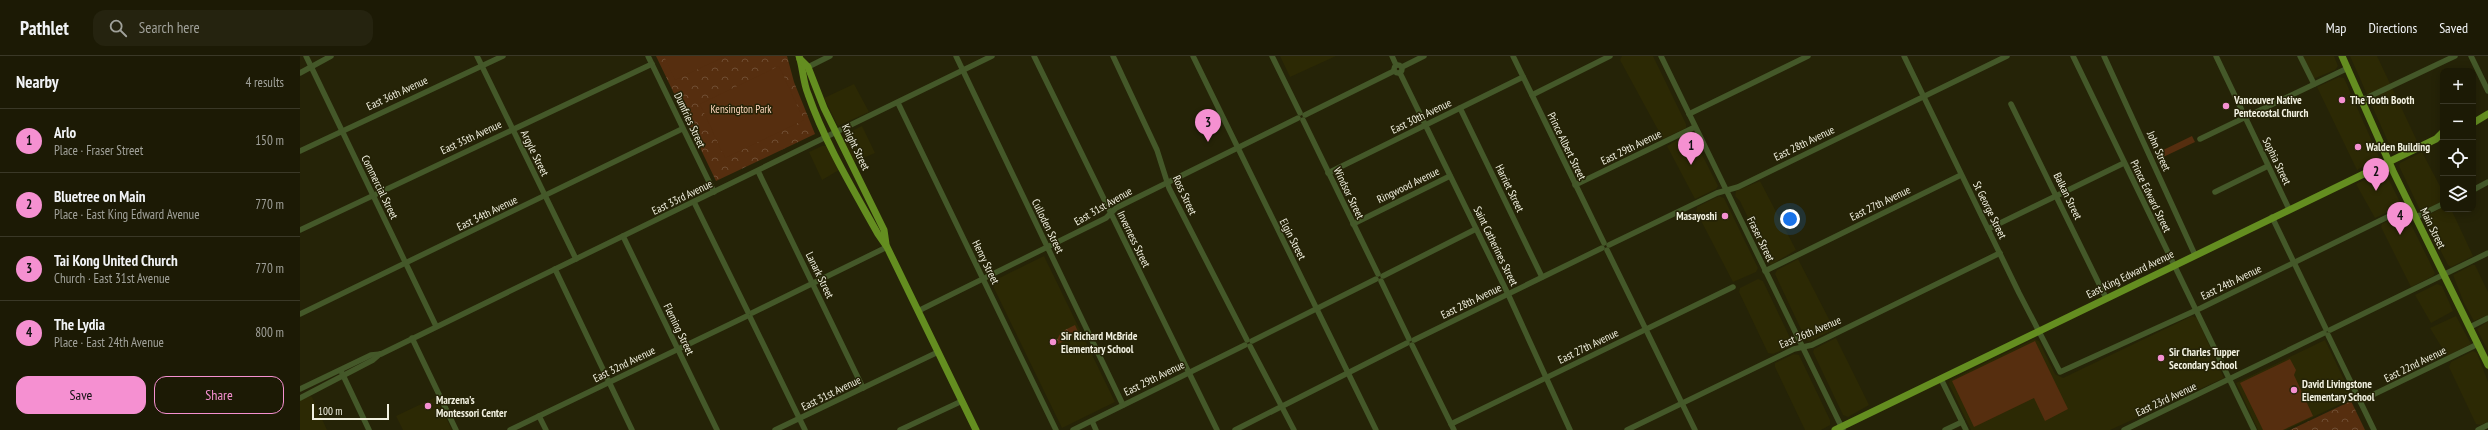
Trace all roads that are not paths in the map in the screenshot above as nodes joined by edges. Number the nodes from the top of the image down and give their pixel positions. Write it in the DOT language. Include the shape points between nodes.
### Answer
graph roads {
  1 [pos="306,56"];
  2 [pos="331,56"];
  3 [pos="477,56"];
  4 [pos="503,56"];
  5 [pos="648,56"];
  6 [pos="830,56"];
  7 [pos="956,56"];
  8 [pos="992,56"];
  9 [pos="1034,56"];
  10 [pos="1113,56"];
  11 [pos="1193,56"];
  12 [pos="1272,56"];
  13 [pos="1392,56"];
  14 [pos="1424,56"];
  15 [pos="1512,56"];
  16 [pos="1610,56"];
  17 [pos="1661,56"];
  18 [pos="1808,56"];
  19 [pos="1904,56"];
  20 [pos="2007,56"];
  21 [pos="2073,56"];
  22 [pos="2104,56"];
  23 [pos="2216,56"];
  24 [pos="2300,56"];
  25 [pos="2342,56"];
  26 [pos="2455,56"];
  27 [pos="2471,56"];
  28 [pos="799,58"];
  29 [pos="652,64"];
  30 [pos="481,65"];
  31 [pos="808,66"];
  32 [pos="311,67"];
  33 [pos="2348,68"];
  34 [pos="1398,69"];
  35 [pos="963,71"];
  36 [pos="300,73"];
  37 [pos="1523,77"];
  38 [pos="2314,84"];
  39 [pos="2488,91"];
  40 [pos="1532,95"];
  41 [pos="1923,96"];
  42 [pos="2362,100"];
  43 [pos="898,103"];
  44 [pos="2011,104"];
  45 [pos="1460,108"];
  46 [pos="1689,114"];
  47 [pos="2488,114"];
  48 [pos="1302,117"];
  49 [pos="2245,117"];
  50 [pos="2476,120"];
  51 [pos="1425,125"];
  52 [pos="1695,127"];
  53 [pos="682,129"];
  54 [pos="342,130"];
  55 [pos="513,130"];
  56 [pos="836,133"];
  57 [pos="827,137"];
  58 [pos="2200,138"];
  59 [pos="2440,139"];
  60 [pos="1236,148"];
  61 [pos="300,151"];
  62 [pos="2389,161"];
  63 [pos="2124,163"];
  64 [pos="2268,166"];
  65 [pos="758,171"];
  66 [pos="1328,173"];
  67 [pos="1962,175"];
  68 [pos="1450,176"];
  69 [pos="2488,182"];
  70 [pos="1167,183"];
  71 [pos="1575,185"];
  72 [pos="2476,188"];
  73 [pos="1726,190"];
  74 [pos="714,192"];
  75 [pos="2215,192"];
  76 [pos="372,195"];
  77 [pos="544,196"];
  78 [pos="2056,196"];
  79 [pos="694,202"];
  80 [pos="2440,205"];
  81 [pos="2410,206"];
  82 [pos="2289,209"];
  83 [pos="1110,213"];
  84 [pos="2416,217"];
  85 [pos="2272,218"];
  86 [pos="1353,224"];
  87 [pos="1476,229"];
  88 [pos="1988,229"];
  89 [pos="300,230"];
  90 [pos="624,236"];
  91 [pos="1605,246"];
  92 [pos="887,247"];
  93 [pos="1047,247"];
  94 [pos="2000,253"];
  95 [pos="2488,253"];
  96 [pos="2195,255"];
  97 [pos="576,259"];
  98 [pos="406,263"];
  99 [pos="2294,263"];
  100 [pos="2174,265"];
  101 [pos="555,269"];
  102 [pos="1765,271"];
  103 [pos="2444,274"];
  104 [pos="1542,277"];
  105 [pos="1379,278"];
  106 [pos="983,279"];
  107 [pos="813,283"];
  108 [pos="1733,287"];
  109 [pos="1508,294"];
  110 [pos="2106,298"];
  111 [pos="1317,308"];
  112 [pos="2196,310"];
  113 [pos="918,311"];
  114 [pos="300,314"];
  115 [pos="749,314"];
  116 [pos="2488,318"];
  117 [pos="436,326"];
  118 [pos="2470,327"];
  119 [pos="1645,329"];
  120 [pos="2038,331"];
  121 [pos="2327,332"];
  122 [pos="412,338"];
  123 [pos="1411,342"];
  124 [pos="1249,343"];
  125 [pos="2478,344"];
  126 [pos="1802,347"];
  127 [pos="678,349"];
  128 [pos="938,352"];
  129 [pos="380,354"];
  130 [pos="2488,365"];
  131 [pos="340,369"];
  132 [pos="1189,372"];
  133 [pos="2060,372"];
  134 [pos="1348,373"];
  135 [pos="343,376"];
  136 [pos="1546,378"];
  137 [pos="1941,378"];
  138 [pos="2230,380"];
  139 [pos="609,382"];
  140 [pos="863,388"];
  141 [pos="300,389"];
  142 [pos="300,398"];
  143 [pos="962,401"];
  144 [pos="2360,402"];
  145 [pos="1682,403"];
  146 [pos="1123,405"];
  147 [pos="1281,407"];
  148 [pos="539,416"];
  149 [pos="799,419"];
  150 [pos="1092,420"];
  151 [pos="1962,422"];
  152 [pos="2488,425"];
  153 [pos="1453,427"];
  154 [pos="1840,429"];
  155 [pos="369,430"];
  156 [pos="456,430"];
  157 [pos="510,430"];
  158 [pos="546,430"];
  159 [pos="632,430"];
  160 [pos="717,430"];
  161 [pos="775,430"];
  162 [pos="805,430"];
  163 [pos="900,430"];
  164 [pos="976,430"];
  165 [pos="1056,430"];
  166 [pos="1073,430"];
  167 [pos="1096,430"];
  168 [pos="1217,430"];
  169 [pos="1235,430"];
  170 [pos="1294,430"];
  171 [pos="1376,430"];
  172 [pos="1570,430"];
  173 [pos="1627,430"];
  174 [pos="1695,430"];
  175 [pos="1945,430"];
  176 [pos="1966,430"];
  177 [pos="2124,430"];
  178 [pos="2254,430"];
  179 [pos="2374,430"];
  180 [pos="2478,430"];
  1 -- 32 [label="street, Commercial Street"];
  2 -- 32 [label="street"];
  3 -- 30 [label="street, Argyle Street"];
  4 -- 30 [label="street, East 36th Avenue"];
  5 -- 29 [label="street, Dumfries Street"];
  6 -- 31 [label="street"];
  7 -- 35 [label="street, Culloden Street"];
  8 -- 35 [label="street, East 33rd Avenue"];
  9 -- 83 [label="street, Inverness Street"];
  10 -- 70 [label="street, Ross Street" via="1157,150"];
  11 -- 60 [label="street, Elgin Street"];
  12 -- 48 [label="street, Windsor Street"];
  13 -- 34 [label="street, Saint Catherines Street"];
  14 -- 34 [label="street, East 31st Avenue"];
  15 -- 37 [label="street, Prince Albert Street"];
  16 -- 40 [label="street"];
  17 -- 46 [label="street, Fraser Street"];
  18 -- 46 [label="street"];
  19 -- 41 [label="street, St George Street"];
  20 -- 41 [label="street, East 28th Avenue"];
  21 -- 63 [label="street, Prince Edward Street"];
  22 -- 96 [label="street, John Street"];
  23 -- 49 [label="street, Sophia Street"];
  24 -- 38 [label="street"];
  25 -- 33 [label="main road, Main Street"];
  26 -- 42 [label="street"];
  27 -- 39 [label="street"];
  28 -- 31 [label="main road, Knight Street"];
  28 -- 57 [label="main road, Knight Street" via="808,94"];
  29 -- 53 [label="street, Dumfries Street"];
  29 -- 55 [label="street, East 35th Avenue"];
  30 -- 54 [label="street, East 36th Avenue"];
  30 -- 55 [label="street, Argyle Street"];
  31 -- 56 [label="main road, Knight Street"];
  32 -- 36 [label="street"];
  32 -- 54 [label="street, Commercial Street"];
  33 -- 38 [label="street"];
  33 -- 42 [label="main road, Main Street"];
  34 -- 48 [label="street, East 31st Avenue"];
  34 -- 51 [label="street, Saint Catherines Street"];
  35 -- 43 [label="street, East 33rd Avenue"];
  35 -- 93 [label="street, Culloden Street"];
  37 -- 40 [label="street, Prince Albert Street"];
  37 -- 45 [label="street, East 30th Avenue"];
  38 -- 49 [label="street"];
  40 -- 71 [label="street, Prince Albert Street"];
  41 -- 67 [label="street, St George Street"];
  41 -- 73 [label="street, East 28th Avenue" via="1738,187"];
  42 -- 62 [label="main road, Main Street"];
  43 -- 56 [label="street, East 33rd Avenue"];
  43 -- 106 [label="street, Henry Street"];
  44 -- 78 [label="street, Balkan Street"];
  45 -- 51 [label="street, East 30th Avenue"];
  45 -- 104 [label="street, Harriet Street"];
  46 -- 52 [label="street, Fraser Street"];
  47 -- 50 [label="main road"];
  48 -- 60 [label="street, East 31st Avenue"];
  48 -- 66 [label="street, Windsor Street"];
  49 -- 58 [label="street"];
  49 -- 64 [label="street, Sophia Street"];
  51 -- 66 [label="street, East 30th Avenue"];
  51 -- 68 [label="street, Saint Catherines Street"];
  52 -- 71 [label="street, East 29th Avenue"];
  52 -- 73 [label="street, Fraser Street"];
  53 -- 74 [label="street, Dumfries Street"];
  53 -- 77 [label="street, East 34th Avenue"];
  54 -- 61 [label="street, East 36th Avenue"];
  54 -- 76 [label="street, Commercial Street"];
  55 -- 76 [label="street, East 35th Avenue"];
  55 -- 77 [label="street, Argyle Street"];
  56 -- 57 [label="street, East 33rd Avenue"];
  56 -- 92 [label="main road, Knight Street" via="884,230"];
  57 -- 65 [label="street, East 33rd Avenue"];
  57 -- 92 [label="main road, Knight Street"];
  59 -- 62 [label="main road, East King Edward Avenue"];
  60 -- 70 [label="street, East 31st Avenue"];
  60 -- 111 [label="street, Elgin Street"];
  62 -- 81 [label="main road, Main Street"];
  62 -- 82 [label="main road, East King Edward Avenue"];
  63 -- 78 [label="street"];
  63 -- 100 [label="street, Prince Edward Street"];
  64 -- 75 [label="street"];
  64 -- 82 [label="street, Sophia Street"];
  65 -- 74 [label="street, East 33rd Avenue"];
  65 -- 107 [label="street, Lanark Street"];
  66 -- 86 [label="street, Windsor Street"];
  67 -- 88 [label="street, St George Street"];
  67 -- 102 [label="street, East 27th Avenue"];
  68 -- 86 [label="street, Ringwood Avenue"];
  68 -- 87 [label="street, Saint Catherines Street"];
  69 -- 72 [label="street"];
  70 -- 83 [label="street, East 31st Avenue"];
  70 -- 124 [label="street, Ross Street"];
  71 -- 91 [label="street, Prince Albert Street"];
  73 -- 91 [label="street, East 28th Avenue"];
  73 -- 102 [label="street, Fraser Street"];
  74 -- 79 [label="street, East 33rd Avenue"];
  76 -- 89 [label="street, East 35th Avenue"];
  76 -- 98 [label="street, Commercial Street"];
  77 -- 97 [label="street, Argyle Street"];
  77 -- 98 [label="street, East 34th Avenue"];
  78 -- 88 [label="street"];
  78 -- 110 [label="street, Balkan Street"];
  79 -- 90 [label="street, East 33rd Avenue"];
  79 -- 115 [label="street"];
  80 -- 84 [label="street"];
  81 -- 84 [label="main road, Main Street"];
  81 -- 99 [label="street, East 24th Avenue"];
  82 -- 85 [label="main road, East King Edward Avenue"];
  83 -- 93 [label="street, East 31st Avenue" via="1106,218"];
  83 -- 132 [label="street, Inverness Street"];
  84 -- 103 [label="main road, Main Street"];
  85 -- 96 [label="main road, East King Edward Avenue"];
  85 -- 99 [label="street"];
  86 -- 105 [label="street, Windsor Street"];
  87 -- 105 [label="street, East 29th Avenue"];
  87 -- 109 [label="street, Saint Catherines Street"];
  88 -- 94 [label="street, St George Street"];
  90 -- 97 [label="street, East 33rd Avenue"];
  90 -- 127 [label="street, Fleming Street"];
  91 -- 104 [label="street, East 28th Avenue"];
  91 -- 119 [label="street, Prince Albert Street"];
  92 -- 107 [label="street, East 32nd Avenue"];
  92 -- 113 [label="main road, Knight Street"];
  93 -- 106 [label="street, East 31st Avenue"];
  93 -- 146 [label="street, Culloden Street"];
  94 -- 120 [label="street, St George Street"];
  94 -- 126 [label="street, East 26th Avenue" via="1812,345"];
  95 -- 103 [label="street, East 23rd Avenue"];
  96 -- 100 [label="main road, East King Edward Avenue"];
  97 -- 101 [label="street, East 33rd Avenue"];
  98 -- 114 [label="street, East 34th Avenue"];
  98 -- 117 [label="street, Commercial Street"];
  99 -- 112 [label="street, East 24th Avenue"];
  99 -- 121 [label="street"];
  100 -- 110 [label="main road, East King Edward Avenue"];
  100 -- 112 [label="street, Prince Edward Street"];
  101 -- 117 [label="street, East 33rd Avenue"];
  101 -- 139 [label="street"];
  102 -- 126 [label="street, Fraser Street"];
  103 -- 118 [label="main road, Main Street"];
  103 -- 121 [label="street, East 23rd Avenue"];
  104 -- 109 [label="street, East 28th Avenue"];
  105 -- 111 [label="street, East 29th Avenue"];
  105 -- 123 [label="street, Windsor Street"];
  106 -- 113 [label="street, East 31st Avenue"];
  106 -- 165 [label="street, Henry Street"];
  107 -- 115 [label="street, East 32nd Avenue"];
  107 -- 140 [label="street, Lanark Street"];
  108 -- 119 [label="street, East 27th Avenue"];
  109 -- 123 [label="street, East 28th Avenue"];
  109 -- 136 [label="street, Saint Catherines Street"];
  110 -- 120 [label="main road, East King Edward Avenue"];
  111 -- 124 [label="street, East 29th Avenue"];
  111 -- 134 [label="street, Elgin Street"];
  112 -- 133 [label="street, East 24th Avenue"];
  112 -- 138 [label="street, Prince Edward Street"];
  113 -- 128 [label="main road, Knight Street"];
  115 -- 127 [label="street, East 32nd Avenue"];
  115 -- 149 [label="street"];
  116 -- 118 [label="street"];
  117 -- 122 [label="street, East 33rd Avenue"];
  118 -- 125 [label="main road, Main Street"];
  119 -- 136 [label="street, East 27th Avenue"];
  119 -- 145 [label="street, Prince Albert Street"];
  120 -- 133 [label="street, St George Street"];
  120 -- 137 [label="main road, East King Edward Avenue"];
  121 -- 138 [label="street, East 23rd Avenue"];
  121 -- 144 [label="street"];
  122 -- 129 [label="street, East 33rd Avenue"];
  122 -- 156 [label="street"];
  123 -- 134 [label="street, East 28th Avenue"];
  123 -- 153 [label="street, Windsor Street"];
  124 -- 132 [label="street, East 29th Avenue"];
  124 -- 147 [label="street, Ross Street"];
  125 -- 130 [label="main road, Main Street"];
  125 -- 144 [label="street, East 22nd Avenue"];
  126 -- 145 [label="street, East 26th Avenue"];
  126 -- 154 [label="street, Fraser Street"];
  127 -- 139 [label="street, East 32nd Avenue"];
  127 -- 160 [label="street, Fleming Street"];
  128 -- 140 [label="street, East 31st Avenue"];
  128 -- 143 [label="main road, Knight Street"];
  129 -- 131 [label="street, East 33rd Avenue" via="371,355"];
  129 -- 135 [label="street, East 33rd Avenue"];
  131 -- 135 [label="street"];
  131 -- 141 [label="street, East 33rd Avenue"];
  132 -- 146 [label="street, East 29th Avenue"];
  132 -- 168 [label="street, Inverness Street"];
  134 -- 147 [label="street, East 28th Avenue"];
  134 -- 171 [label="street, Elgin Street"];
  135 -- 142 [label="street, East 33rd Avenue"];
  135 -- 155 [label="street"];
  136 -- 153 [label="street, East 27th Avenue"];
  136 -- 172 [label="street, Saint Catherines Street"];
  137 -- 151 [label="street"];
  137 -- 154 [label="main road, East King Edward Avenue"];
  138 -- 177 [label="street, East 23rd Avenue"];
  138 -- 178 [label="street, Prince Edward Street"];
  139 -- 148 [label="street, East 32nd Avenue"];
  139 -- 159 [label="street"];
  140 -- 149 [label="street, East 31st Avenue"];
  143 -- 163 [label="street"];
  143 -- 164 [label="main road, Knight Street"];
  144 -- 179 [label="street"];
  145 -- 173 [label="street, East 26th Avenue"];
  145 -- 174 [label="street, Prince Albert Street"];
  146 -- 150 [label="street, East 29th Avenue"];
  147 -- 169 [label="street, East 28th Avenue"];
  147 -- 170 [label="street, Ross Street"];
  148 -- 157 [label="street, East 32nd Avenue"];
  148 -- 158 [label="street"];
  149 -- 161 [label="street, East 31st Avenue"];
  149 -- 162 [label="street"];
  150 -- 166 [label="street, East 29th Avenue"];
  150 -- 167 [label="street"];
  151 -- 175 [label="street"];
  151 -- 176 [label="street"];
  152 -- 180 [label="street"];
}
